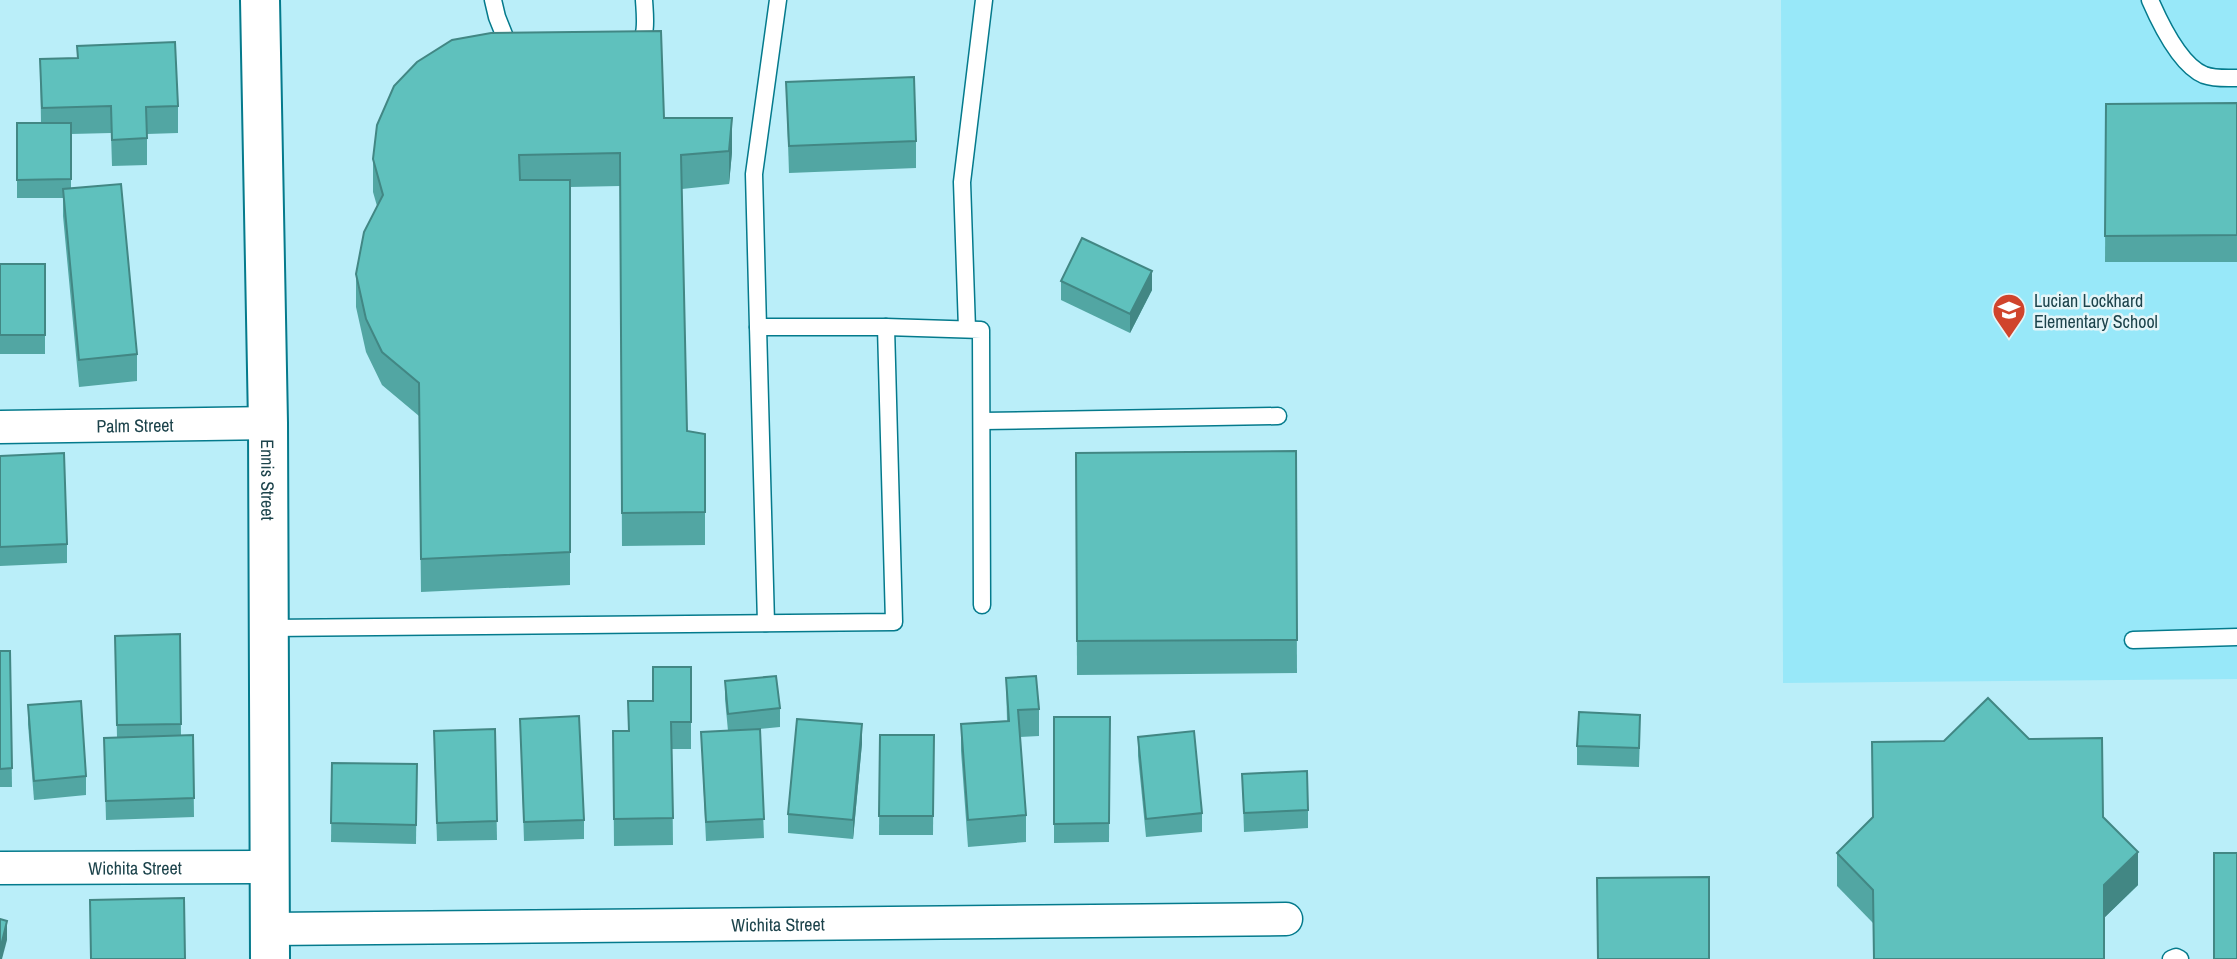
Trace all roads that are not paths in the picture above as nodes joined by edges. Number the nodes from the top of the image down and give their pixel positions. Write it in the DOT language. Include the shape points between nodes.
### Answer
graph roads {
  1 [pos="260,0"];
  2 [pos="493,0"];
  3 [pos="644,0"];
  4 [pos="778,0"];
  5 [pos="984,0"];
  6 [pos="2150,0"];
  7 [pos="526,57"];
  8 [pos="625,61"];
  9 [pos="2237,78"];
  10 [pos="758,327"];
  11 [pos="886,327"];
  12 [pos="967,329"];
  13 [pos="1278,416"];
  14 [pos="982,421"];
  15 [pos="268,423"];
  16 [pos="0,427"];
  17 [pos="982,605"];
  18 [pos="766,623"];
  19 [pos="270,628"];
  20 [pos="2237,637"];
  21 [pos="2133,640"];
  22 [pos="271,867"];
  23 [pos="0,868"];
  24 [pos="1286,919"];
  25 [pos="270,944"];
  26 [pos="2171,959"];
  27 [pos="2180,959"];
  1 -- 15 [label="street, Ennis Street"];
  2 -- 7 [label="lane" via="509,47"];
  3 -- 8 [label="lane" via="640,46"];
  4 -- 10 [label="lane" via="754,174"];
  5 -- 12 [label="lane" via="962,182"];
  6 -- 9 [label="lane" via="2188,63 2214,78"];
  10 -- 11 [label="lane"];
  10 -- 18 [label="lane"];
  11 -- 12 [label="lane"];
  11 -- 18 [label="lane" via="894,622"];
  12 -- 14 [label="lane" via="981,330"];
  13 -- 14 [label="lane"];
  14 -- 17 [label="lane"];
  15 -- 16 [label="street, Palm Street"];
  15 -- 19 [label="street, Ennis Street"];
  18 -- 19 [label="lane"];
  19 -- 22 [label="street, Ennis Street"];
  20 -- 21 [label="lane"];
  22 -- 23 [label="street, Wichita Street"];
  22 -- 25 [label="street, Ennis Street"];
  24 -- 25 [label="street, Wichita Street"];
  26 -- 27 [label="lane"];
}
